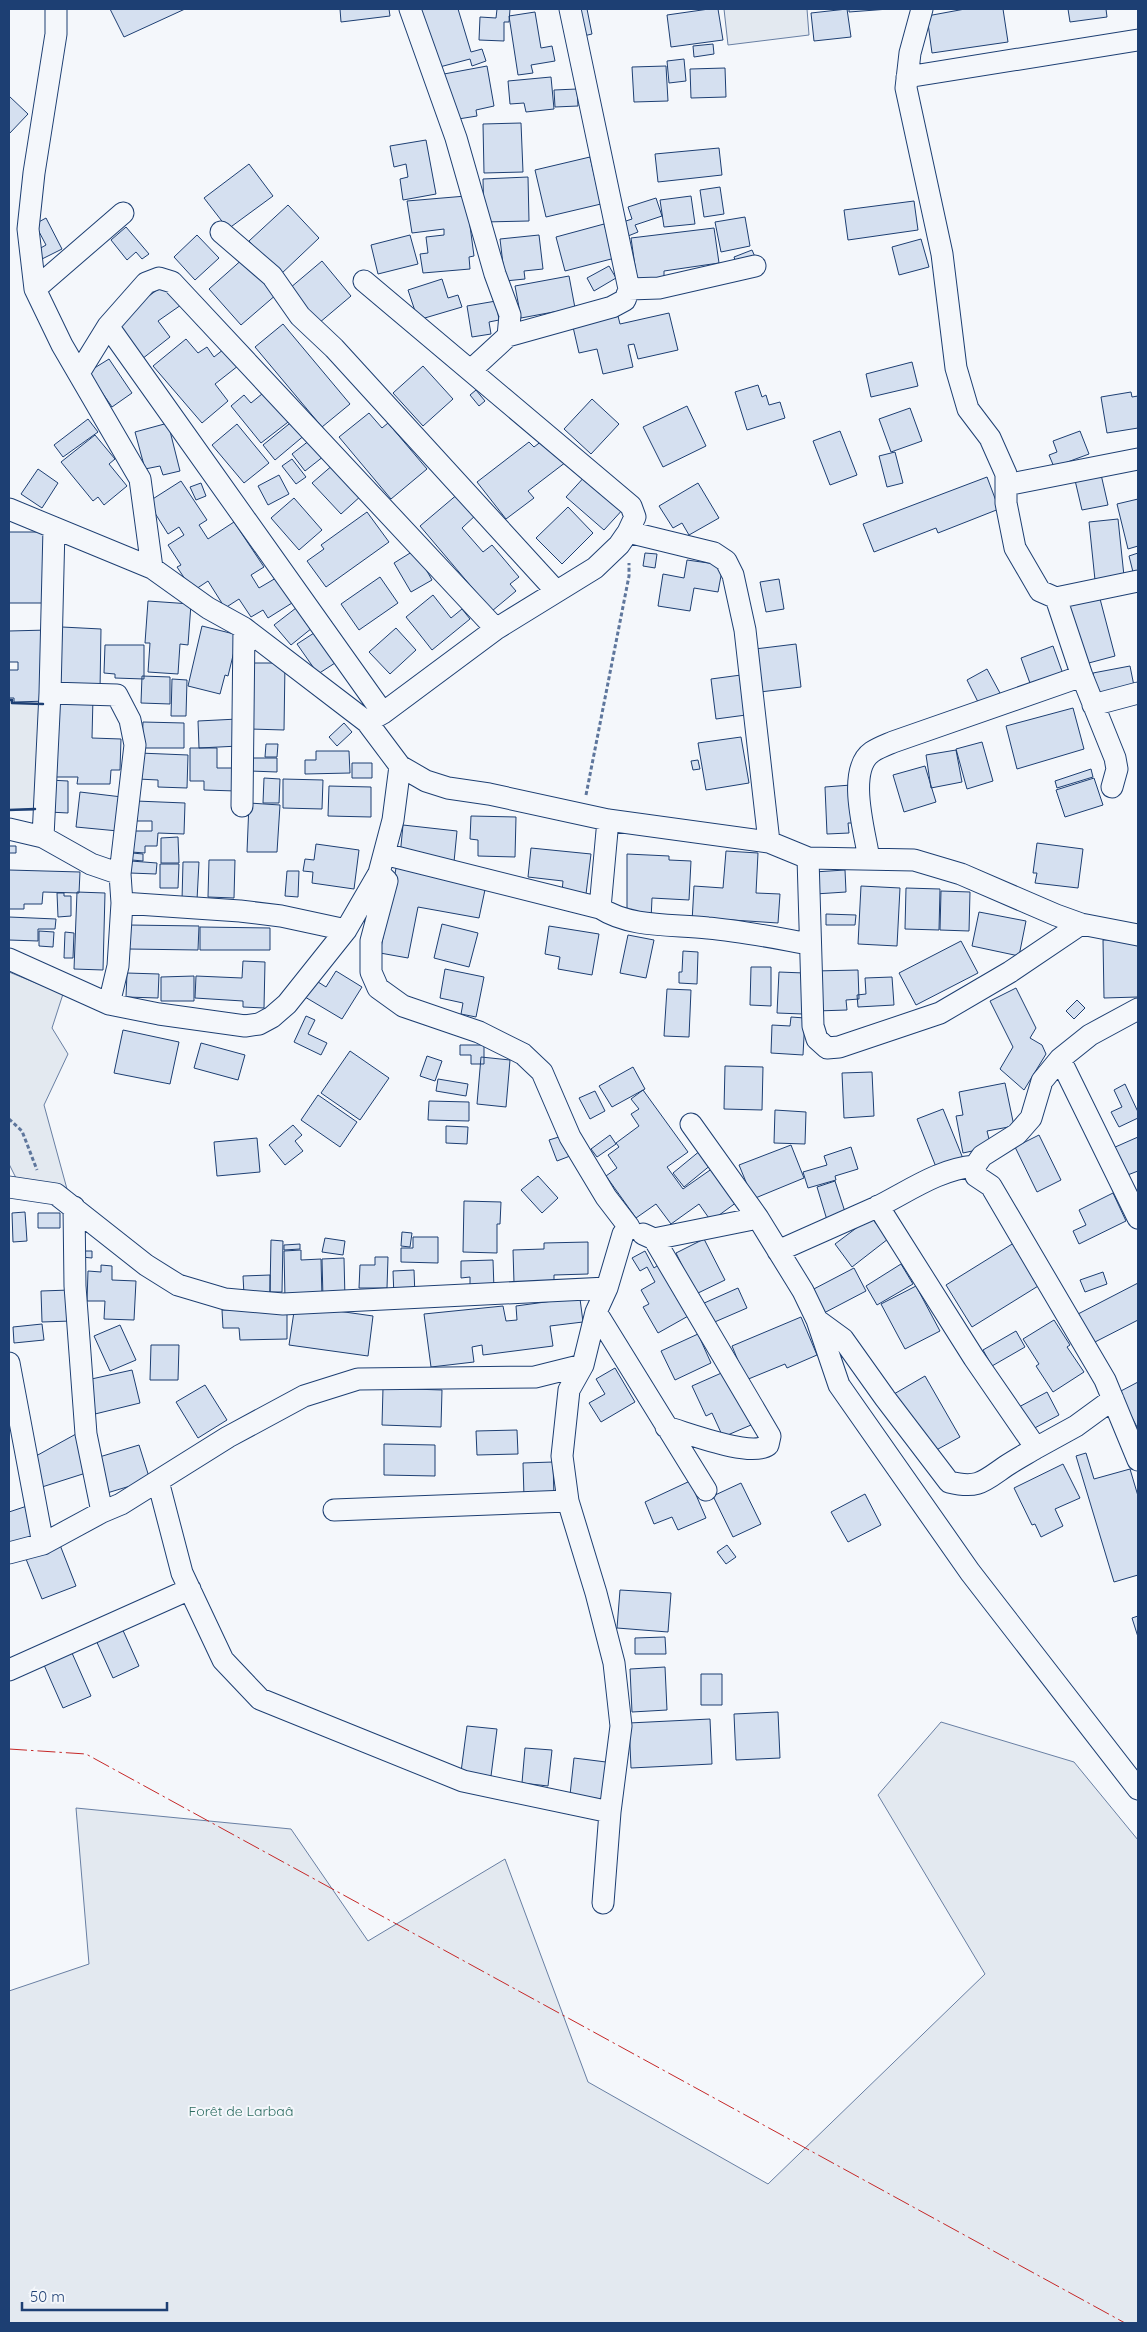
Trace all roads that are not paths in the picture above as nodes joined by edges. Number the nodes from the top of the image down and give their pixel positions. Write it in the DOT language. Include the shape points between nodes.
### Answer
graph roads {
  1 [pos="56,9"];
  2 [pos="410,9"];
  3 [pos="570,9"];
  4 [pos="922,9"];
  5 [pos="1138,40"];
  6 [pos="907,77"];
  7 [pos="123,213"];
  8 [pos="221,232"];
  9 [pos="755,266"];
  10 [pos="364,281"];
  11 [pos="35,289"];
  12 [pos="629,289"];
  13 [pos="108,326"];
  14 [pos="508,336"];
  15 [pos="471,370"];
  16 [pos="78,373"];
  17 [pos="1138,458"];
  18 [pos="1006,485"];
  19 [pos="9,509"];
  20 [pos="54,528"];
  21 [pos="628,532"];
  22 [pos="152,568"];
  23 [pos="1138,581"];
  24 [pos="556,592"];
  25 [pos="1056,598"];
  26 [pos="244,628"];
  27 [pos="496,629"];
  28 [pos="1082,676"];
  29 [pos="50,693"];
  30 [pos="1138,693"];
  31 [pos="1093,705"];
  32 [pos="375,718"];
  33 [pos="400,766"];
  34 [pos="1112,787"];
  35 [pos="242,806"];
  36 [pos="608,820"];
  37 [pos="9,829"];
  38 [pos="43,837"];
  39 [pos="769,842"];
  40 [pos="808,858"];
  41 [pos="869,859"];
  42 [pos="382,864"];
  43 [pos="120,874"];
  44 [pos="122,903"];
  45 [pos="600,908"];
  46 [pos="1081,924"];
  47 [pos="346,930"];
  48 [pos="1138,935"];
  49 [pos="810,944"];
  50 [pos="9,959"];
  51 [pos="109,1004"];
  52 [pos="1138,1009"];
  53 [pos="1060,1059"];
  54 [pos="691,1124"];
  55 [pos="975,1166"];
  56 [pos="9,1187"];
  57 [pos="878,1206"];
  58 [pos="74,1208"];
  59 [pos="758,1218"];
  60 [pos="1138,1218"];
  61 [pos="629,1226"];
  62 [pos="654,1240"];
  63 [pos="778,1251"];
  64 [pos="607,1288"];
  65 [pos="596,1312"];
  66 [pos="817,1320"];
  67 [pos="9,1363"];
  68 [pos="583,1365"];
  69 [pos="1113,1399"];
  70 [pos="666,1426"];
  71 [pos="1036,1448"];
  72 [pos="1138,1460"];
  73 [pos="158,1481"];
  74 [pos="706,1490"];
  75 [pos="568,1501"];
  76 [pos="334,1510"];
  77 [pos="102,1512"];
  78 [pos="43,1544"];
  79 [pos="9,1554"];
  80 [pos="190,1589"];
  81 [pos="10,1666"];
  82 [pos="1138,1789"];
  83 [pos="610,1812"];
  84 [pos="603,1903"];
  1 -- 11 [label="street" via="56,34 28,229"];
  2 -- 14 [label="street" via="456,138 510,315"];
  3 -- 12 [label="street"];
  4 -- 6 [label="street"];
  5 -- 6 [label="street"];
  6 -- 18 [label="street" via="906,88 942,254 956,368 968,409 990,438 1006,474"];
  7 -- 11 [label="street"];
  8 -- 24 [label="street" via="272,276 300,316 334,348"];
  9 -- 12 [label="street" via="659,288"];
  10 -- 15 [label="street"];
  11 -- 16 [label="street"];
  12 -- 14 [label="street" via="625,300 612,307"];
  13 -- 16 [label="street"];
  13 -- 27 [label="street" via="146,283 159,278 172,282"];
  13 -- 32 [label="street"];
  14 -- 15 [label="street"];
  15 -- 21 [label="street" via="631,506 635,517"];
  16 -- 22 [label="street" via="140,479"];
  17 -- 18 [label="street"];
  18 -- 25 [label="street" via="1014,548 1040,591"];
  19 -- 20 [label="street"];
  20 -- 22 [label="street"];
  20 -- 29 [label="street"];
  21 -- 24 [label="street" via="595,568"];
  21 -- 39 [label="street" via="714,553 726,562 733,575 745,630"];
  22 -- 26 [label="street" via="208,608"];
  23 -- 25 [label="street"];
  24 -- 27 [label="street"];
  25 -- 28 [label="street"];
  26 -- 32 [label="street"];
  26 -- 35 [label="street"];
  27 -- 32 [label="street"];
  28 -- 31 [label="street"];
  28 -- 41 [label="street" via="893,742 871,753 860,769 858,790"];
  29 -- 38 [label="street"];
  29 -- 43 [label="street" via="117,694 130,720 135,745"];
  30 -- 31 [label="street"];
  31 -- 34 [label="street" via="1115,758 1117,769"];
  32 -- 33 [label="street"];
  33 -- 36 [label="street" via="426,781 448,788"];
  33 -- 42 [label="street"];
  36 -- 39 [label="street"];
  36 -- 45 [label="street"];
  37 -- 38 [label="street"];
  38 -- 43 [label="street" via="91,864"];
  39 -- 40 [label="street"];
  40 -- 41 [label="street"];
  40 -- 49 [label="street"];
  41 -- 46 [label="street" via="914,860 961,874"];
  42 -- 45 [label="street"];
  42 -- 47 [label="street"];
  42 -- 61 [label="street" via="387,881 371,941 371,972 378,988 403,1006 479,1032 523,1054 542,1072 570,1137 606,1197"];
  43 -- 44 [label="street"];
  44 -- 47 [label="street" via="272,915"];
  44 -- 51 [label="street" via="118,966"];
  45 -- 49 [label="street" via="613,916 635,922 710,928"];
  46 -- 48 [label="street"];
  46 -- 49 [label="street" via="1010,972 940,1013 839,1047 827,1048 817,1039 813,1026"];
  47 -- 51 [label="street" via="287,1004 259,1024 245,1026"];
  50 -- 51 [label="street"];
  52 -- 53 [label="street" via="1090,1035"];
  53 -- 55 [label="street" via="1042,1081 1031,1118 1017,1134 982,1156"];
  53 -- 60 [label="street"];
  54 -- 59 [label="street"];
  55 -- 57 [label="street" via="960,1167 925,1181"];
  55 -- 69 [label="street" via="976,1176 991,1186 1105,1380"];
  56 -- 58 [label="street" via="56,1194"];
  57 -- 63 [label="street"];
  57 -- 71 [label="street" via="974,1358"];
  58 -- 64 [label="street" via="146,1265 178,1285 225,1299 283,1304"];
  58 -- 77 [label="street" via="75,1286 86,1434"];
  59 -- 62 [label="street"];
  59 -- 63 [label="street"];
  61 -- 62 [label="street"];
  61 -- 64 [label="street" via="623,1234"];
  62 -- 70 [label="street" via="770,1436 763,1450 738,1448"];
  63 -- 66 [label="street"];
  64 -- 65 [label="street"];
  65 -- 68 [label="street"];
  65 -- 70 [label="street"];
  66 -- 71 [label="street" via="844,1339 949,1482 960,1485 990,1480"];
  66 -- 82 [label="street" via="838,1385 970,1572"];
  67 -- 78 [label="street"];
  68 -- 73 [label="street" via="536,1377 358,1379 304,1396"];
  68 -- 75 [label="street" via="569,1390 562,1456"];
  69 -- 71 [label="street" via="1076,1426"];
  69 -- 72 [label="street"];
  70 -- 74 [label="street"];
  73 -- 77 [label="street"];
  73 -- 80 [label="street" via="182,1572"];
  75 -- 76 [label="street"];
  75 -- 83 [label="street" via="614,1663 621,1726"];
  77 -- 78 [label="street"];
  78 -- 79 [label="street"];
  80 -- 81 [label="street"];
  80 -- 83 [label="street" via="223,1660 260,1699 463,1781"];
  83 -- 84 [label="street"];
}
